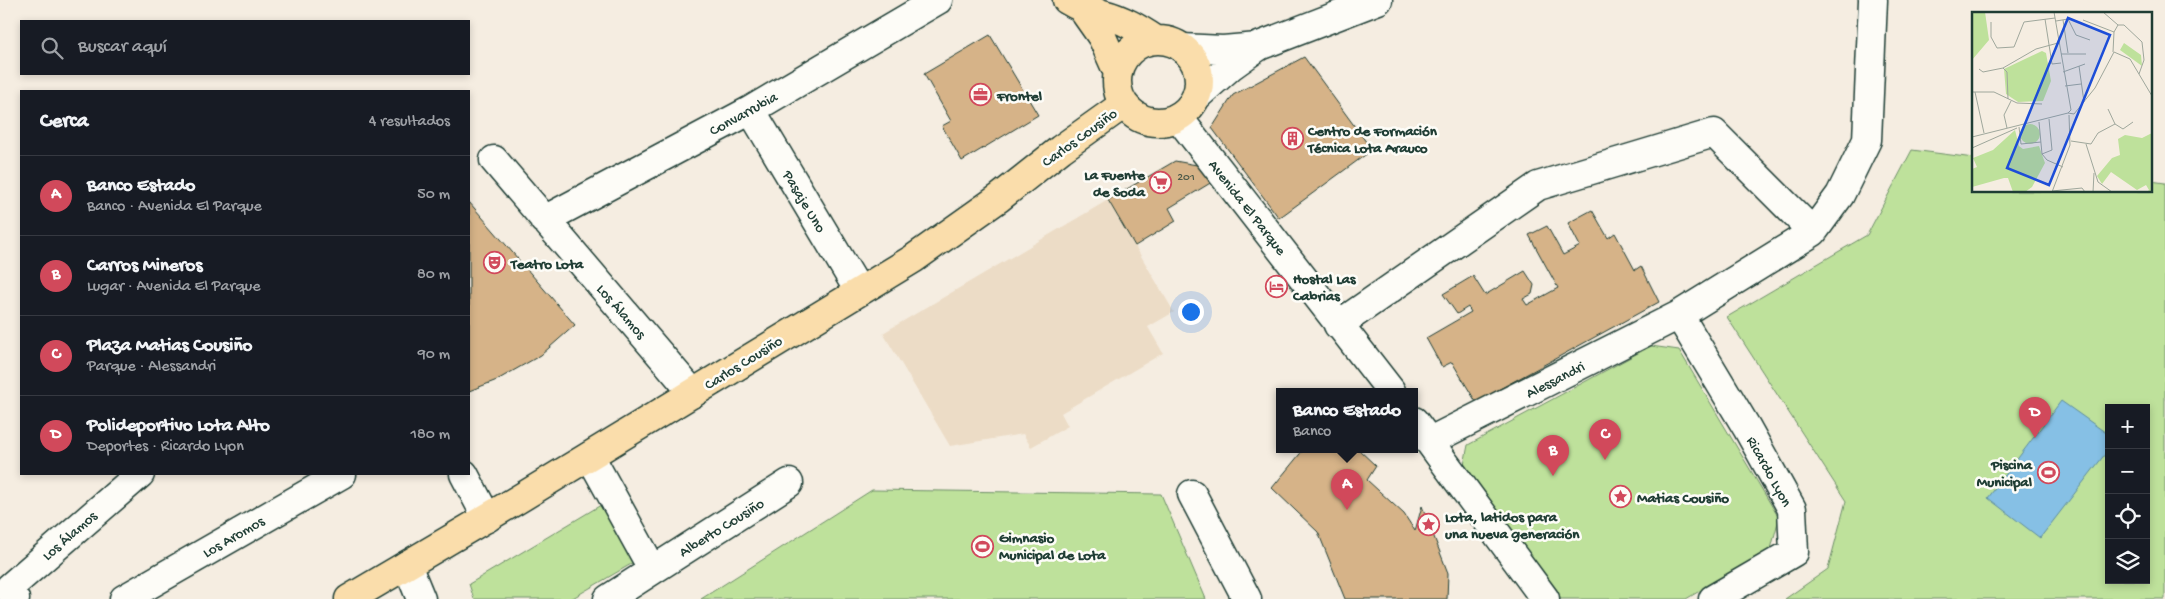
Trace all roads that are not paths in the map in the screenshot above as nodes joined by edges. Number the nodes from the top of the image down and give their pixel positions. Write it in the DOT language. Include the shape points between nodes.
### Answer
graph roads {
  1 [pos="938,0"];
  2 [pos="1378,0"];
  3 [pos="1873,0"];
  4 [pos="1075,5"];
  5 [pos="1156,40"];
  6 [pos="1259,46"];
  7 [pos="1182,48"];
  8 [pos="1118,73"];
  9 [pos="1124,104"];
  10 [pos="1187,107"];
  11 [pos="751,110"];
  12 [pos="494,160"];
  13 [pos="544,220"];
  14 [pos="1813,232"];
  15 [pos="860,291"];
  16 [pos="1679,315"];
  17 [pos="1338,325"];
  18 [pos="1389,388"];
  19 [pos="693,393"];
  20 [pos="1422,431"];
  21 [pos="590,456"];
  22 [pos="139,475"];
  23 [pos="340,475"];
  24 [pos="465,475"];
  25 [pos="789,484"];
  26 [pos="1192,494"];
  27 [pos="487,518"];
  28 [pos="407,565"];
  29 [pos="654,570"];
  30 [pos="357,597"];
  31 [pos="15,599"];
  32 [pos="124,599"];
  33 [pos="421,599"];
  34 [pos="608,599"];
  35 [pos="1247,599"];
  36 [pos="1545,599"];
  37 [pos="1713,599"];
  1 -- 11 [label="street, Convarrubia"];
  2 -- 6 [label="street"];
  3 -- 14 [label="street" via="1867,140 1840,195"];
  4 -- 5 [label="main road" via="1123,21"];
  4 -- 8 [label="main road" via="1102,37"];
  5 -- 7 [label="main road"];
  5 -- 8 [label="main road" via="1135,47 1121,63"];
  6 -- 7 [label="street" via="1223,50"];
  6 -- 10 [label="street" via="1231,66"];
  7 -- 10 [label="main road" via="1197,70 1198,88"];
  8 -- 9 [label="main road" via="1117,84"];
  9 -- 10 [label="main road" via="1135,115 1149,121 1164,122"];
  9 -- 15 [label="main road, Carlos Cousiño" via="947,236"];
  10 -- 17 [label="street, Avenida El Parque"];
  11 -- 13 [label="street, Convarrubia"];
  11 -- 15 [label="street, Pasaje Uno"];
  12 -- 13 [label="street, Los Álamos"];
  13 -- 19 [label="street, Los Álamos"];
  14 -- 16 [label="street, Alessandri"];
  14 -- 17 [label="street" via="1714,133 1538,186"];
  15 -- 19 [label="main road, Carlos Cousiño"];
  16 -- 20 [label="street, Alessandri"];
  16 -- 37 [label="street, Ricardo Lyon" via="1792,510 1794,552"];
  17 -- 18 [label="street, Avenida El Parque"];
  19 -- 21 [label="main road, Carlos Cousiño"];
  20 -- 36 [label="street"];
  21 -- 27 [label="main road, Carlos Cousiño"];
  21 -- 29 [label="street"];
  22 -- 31 [label="street, Los Álamos" via="9,588"];
  23 -- 32 [label="street, Los Aromos"];
  24 -- 27 [label="street"];
  25 -- 29 [label="street, Alberto Cousiño"];
  26 -- 35 [label="street"];
  27 -- 28 [label="main road, Carlos Cousiño"];
  28 -- 30 [label="main road, Carlos Cousiño"];
  28 -- 33 [label="street"];
  29 -- 34 [label="street, Alberto Cousiño"];
}
